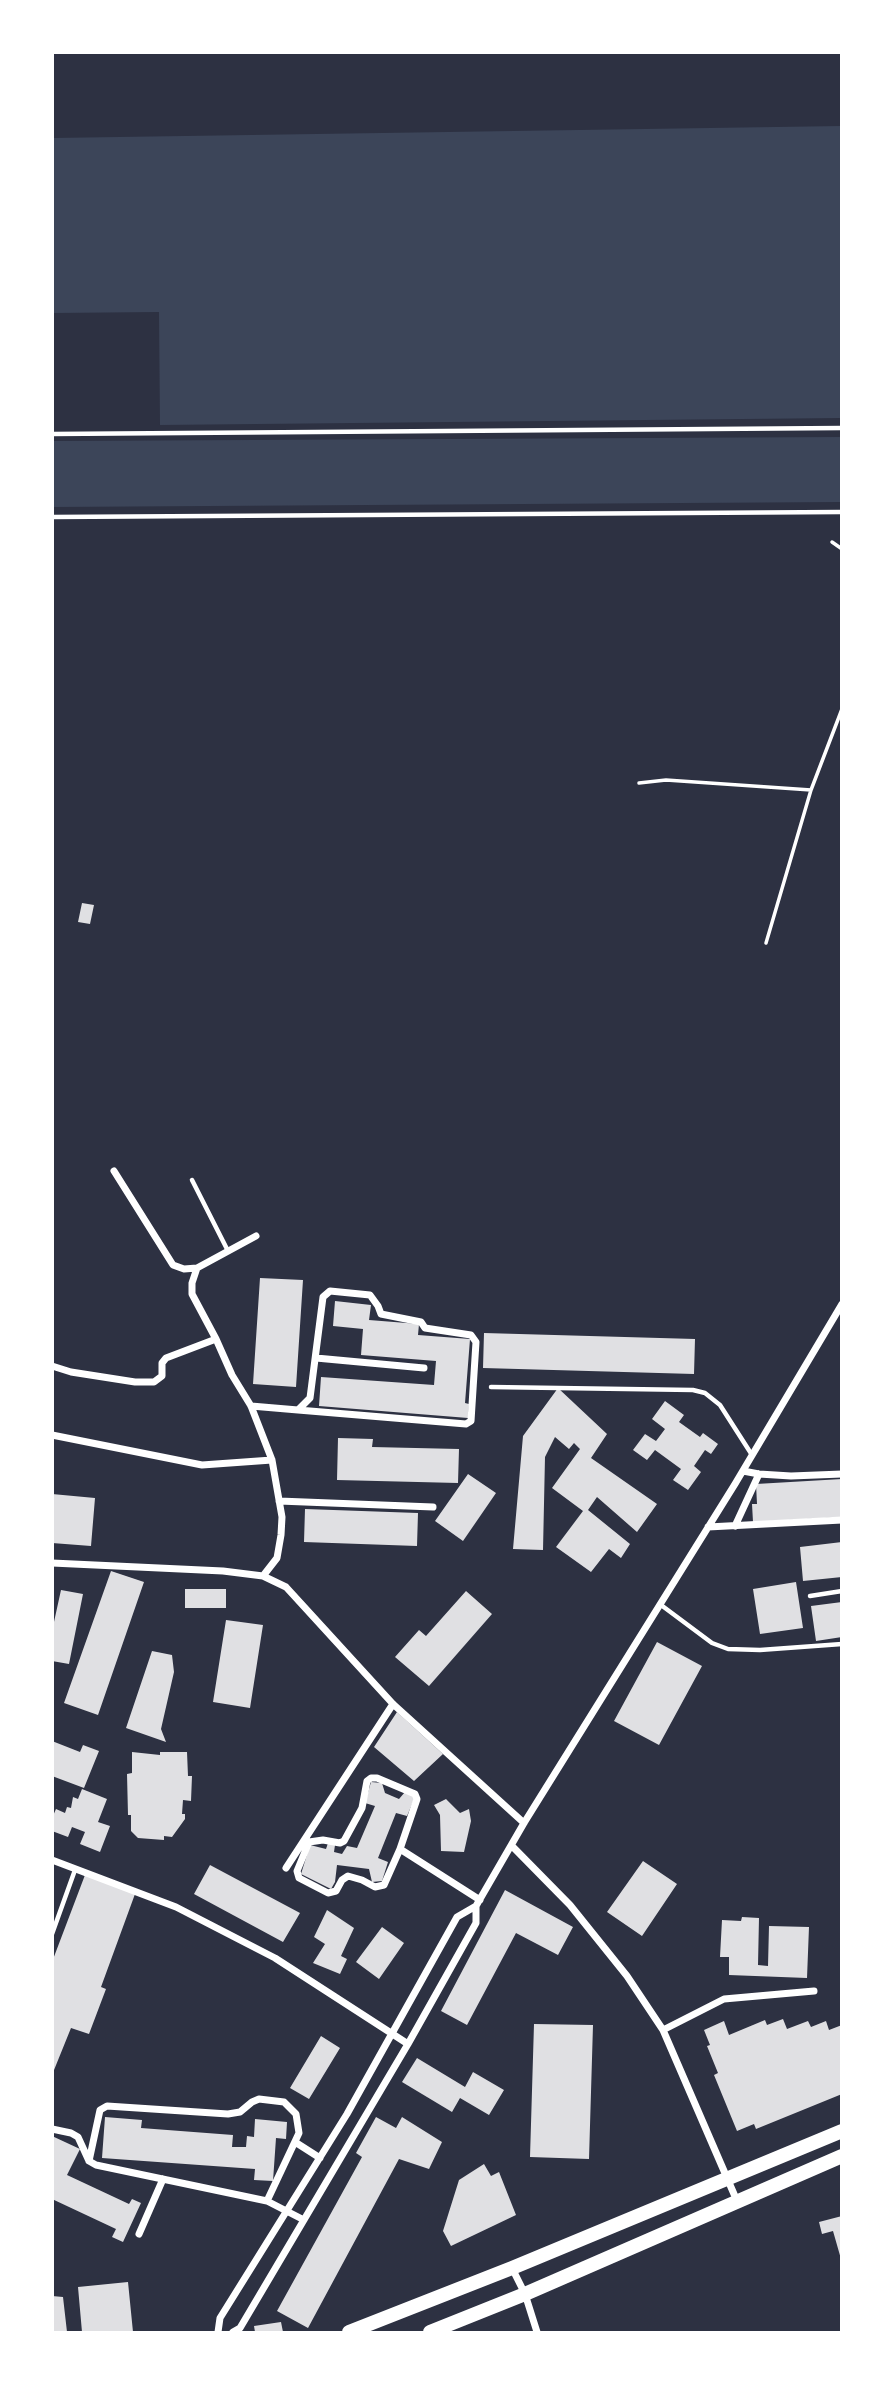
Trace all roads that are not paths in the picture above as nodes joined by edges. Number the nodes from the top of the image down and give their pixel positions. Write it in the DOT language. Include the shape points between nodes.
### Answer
graph roads {
  1 [pos="842,428"];
  2 [pos="52,434"];
  3 [pos="842,512"];
  4 [pos="52,517"];
  5 [pos="114,1171"];
  6 [pos="192,1180"];
  7 [pos="256,1236"];
  8 [pos="229,1251"];
  9 [pos="197,1268"];
  10 [pos="842,1304"];
  11 [pos="216,1339"];
  12 [pos="316,1358"];
  13 [pos="52,1366"];
  14 [pos="424,1368"];
  15 [pos="491,1387"];
  16 [pos="251,1406"];
  17 [pos="298,1410"];
  18 [pos="52,1435"];
  19 [pos="752,1456"];
  20 [pos="272,1460"];
  21 [pos="743,1471"];
  22 [pos="759,1474"];
  23 [pos="842,1474"];
  24 [pos="736,1484"];
  25 [pos="754,1485"];
  26 [pos="279,1501"];
  27 [pos="433,1507"];
  28 [pos="842,1520"];
  29 [pos="735,1526"];
  30 [pos="708,1527"];
  31 [pos="52,1563"];
  32 [pos="263,1576"];
  33 [pos="842,1591"];
  34 [pos="810,1596"];
  35 [pos="660,1604"];
  36 [pos="842,1644"];
  37 [pos="393,1704"];
  38 [pos="524,1823"];
  39 [pos="512,1846"];
  40 [pos="400,1849"];
  41 [pos="52,1860"];
  42 [pos="286,1868"];
  43 [pos="76,1869"];
  44 [pos="478,1903"];
  45 [pos="52,1934"];
  46 [pos="814,1991"];
  47 [pos="663,2030"];
  48 [pos="393,2034"];
  49 [pos="408,2044"];
  50 [pos="52,2129"];
  51 [pos="842,2132"];
  52 [pos="295,2142"];
  53 [pos="842,2155"];
  54 [pos="320,2158"];
  55 [pos="89,2161"];
  56 [pos="728,2178"];
  57 [pos="163,2179"];
  58 [pos="267,2201"];
  59 [pos="737,2201"];
  60 [pos="287,2211"];
  61 [pos="304,2220"];
  62 [pos="139,2234"];
  63 [pos="512,2268"];
  64 [pos="525,2294"];
  65 [pos="432,2332"];
  66 [pos="218,2333"];
  67 [pos="233,2333"];
  68 [pos="349,2333"];
  69 [pos="537,2333"];
  1 -- 2 [label="lane"];
  3 -- 4 [label="lane"];
  5 -- 9 [label="street" via="173,1265"];
  6 -- 8 [label="lane"];
  7 -- 8 [label="street"];
  8 -- 9 [label="street"];
  9 -- 11 [label="street" via="191,1294"];
  10 -- 19 [label="street"];
  11 -- 13 [label="street" via="166,1358 162,1376 155,1382"];
  11 -- 16 [label="street"];
  12 -- 14 [label="street"];
  12 -- 17 [label="street" via="310,1398"];
  12 -- 17 [label="street" via="323,1297 330,1291 370,1295 381,1314 421,1322 425,1328 471,1335 476,1342 471,1421"];
  15 -- 19 [label="lane" via="705,1393 720,1405"];
  16 -- 17 [label="street"];
  16 -- 20 [label="street"];
  18 -- 20 [label="street" via="202,1465"];
  19 -- 21 [label="street"];
  20 -- 26 [label="street"];
  21 -- 22 [label="street"];
  21 -- 24 [label="street"];
  22 -- 23 [label="street"];
  22 -- 25 [label="street"];
  24 -- 25 [label="street"];
  24 -- 30 [label="street"];
  25 -- 29 [label="street"];
  26 -- 27 [label="street"];
  26 -- 32 [label="street" via="282,1526 277,1558"];
  28 -- 29 [label="street"];
  29 -- 30 [label="street"];
  30 -- 35 [label="street"];
  31 -- 32 [label="street"];
  32 -- 37 [label="street" via="286,1587"];
  33 -- 34 [label="lane"];
  35 -- 36 [label="lane" via="728,1650"];
  35 -- 38 [label="street"];
  37 -- 38 [label="street"];
  37 -- 42 [label="street"];
  38 -- 39 [label="street"];
  39 -- 44 [label="street"];
  39 -- 47 [label="street" via="570,1905"];
  40 -- 40 [label="street" via="384,1885 375,1887 348,1876 328,1893 299,1878 297,1871 309,1842 344,1841 362,1808 371,1778 415,1794 417,1800"];
  40 -- 44 [label="street"];
  41 -- 43 [label="street"];
  43 -- 45 [label="lane"];
  43 -- 48 [label="street" via="176,1907 275,1958"];
  44 -- 48 [label="street" via="457,1917"];
  44 -- 49 [label="street" via="476,1923"];
  46 -- 47 [label="street" via="724,1999"];
  47 -- 56 [label="street"];
  48 -- 49 [label="street"];
  48 -- 54 [label="street"];
  49 -- 61 [label="street"];
  50 -- 55 [label="street" via="78,2137"];
  51 -- 56 [label="main road"];
  52 -- 54 [label="street"];
  52 -- 55 [label="street" via="298,2120 284,2102 259,2099 228,2114 107,2106 100,2110"];
  52 -- 58 [label="street"];
  53 -- 59 [label="main road"];
  54 -- 60 [label="street"];
  55 -- 57 [label="street"];
  56 -- 59 [label="street"];
  56 -- 63 [label="main road"];
  57 -- 58 [label="street"];
  57 -- 62 [label="street"];
  58 -- 60 [label="street"];
  59 -- 64 [label="main road"];
  60 -- 61 [label="street"];
  60 -- 66 [label="street" via="220,2318"];
  61 -- 67 [label="street"];
  63 -- 64 [label="street"];
  63 -- 68 [label="main road"];
  64 -- 65 [label="main road"];
  64 -- 69 [label="street"];
}
